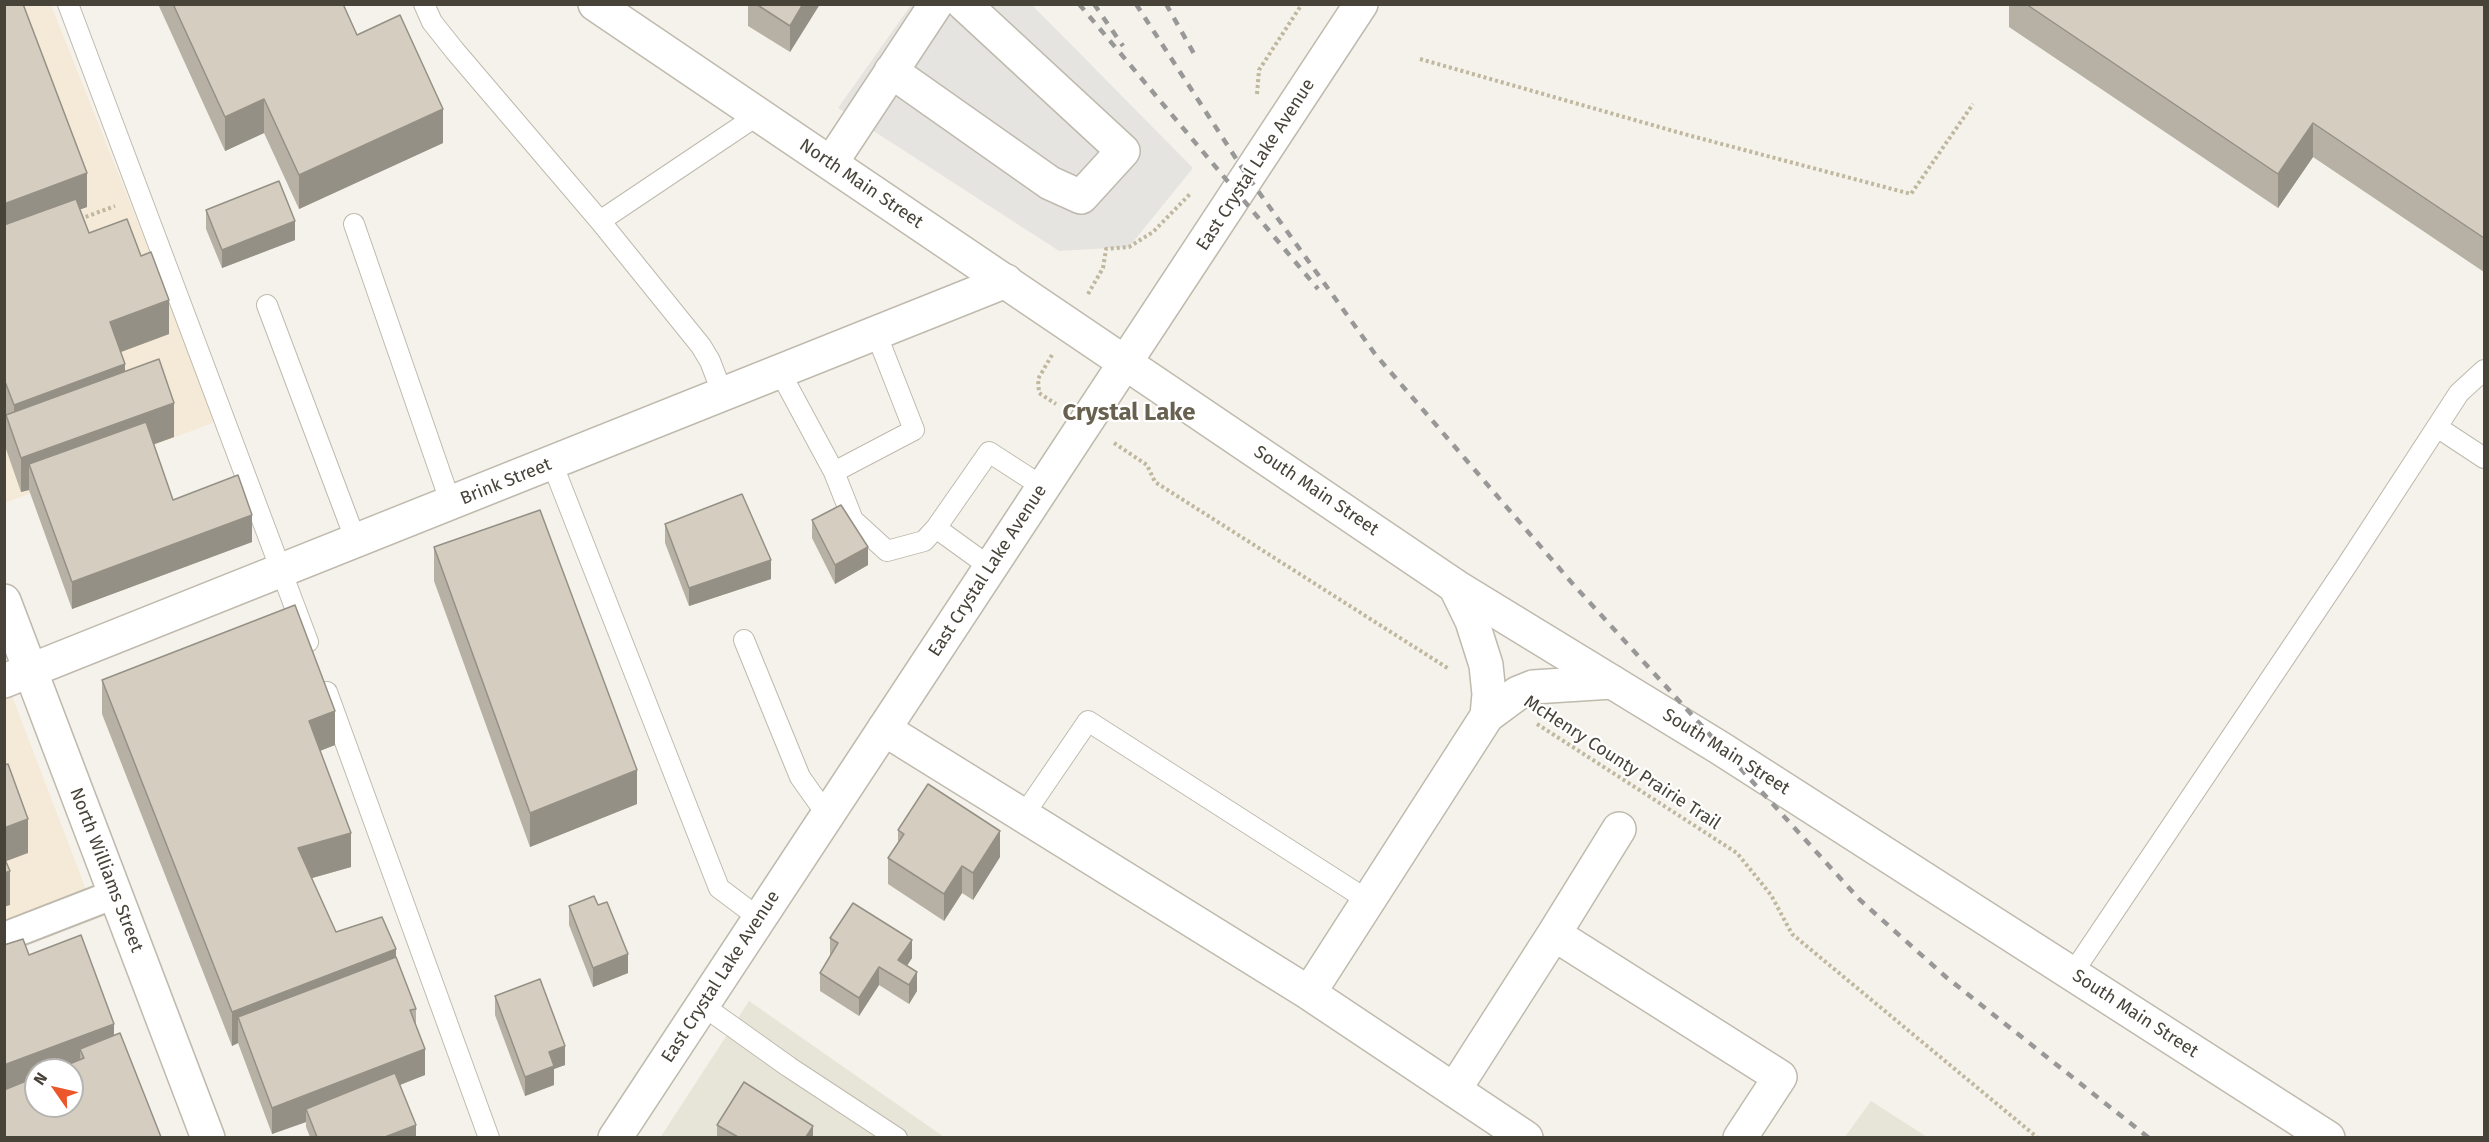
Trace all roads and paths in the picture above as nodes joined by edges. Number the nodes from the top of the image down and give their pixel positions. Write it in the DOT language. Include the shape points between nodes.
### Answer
graph roads {
  1 [pos="68,4"];
  2 [pos="424,4"];
  3 [pos="595,4"];
  4 [pos="936,4"];
  5 [pos="964,4"];
  6 [pos="1302,4"];
  7 [pos="1361,4"];
  8 [pos="1420,59"];
  9 [pos="891,71"];
  10 [pos="1257,97"];
  11 [pos="1973,104"];
  12 [pos="758,115"];
  13 [pos="831,163"];
  14 [pos="1191,193"];
  15 [pos="141,197"];
  16 [pos="78,220"];
  17 [pos="600,221"];
  18 [pos="354,224"];
  19 [pos="1103,268"];
  20 [pos="1006,281"];
  21 [pos="267,305"];
  22 [pos="876,333"];
  23 [pos="1126,362"];
  24 [pos="2484,370"];
  25 [pos="780,372"];
  26 [pos="1038,379"];
  27 [pos="1039,393"];
  28 [pos="723,395"];
  29 [pos="2437,428"];
  30 [pos="2484,458"];
  31 [pos="552,463"];
  32 [pos="1147,465"];
  33 [pos="834,472"];
  34 [pos="1043,487"];
  35 [pos="450,504"];
  36 [pos="936,528"];
  37 [pos="356,541"];
  38 [pos="990,567"];
  39 [pos="283,571"];
  40 [pos="1455,586"];
  41 [pos="4,601"];
  42 [pos="744,640"];
  43 [pos="17,676"];
  44 [pos="1612,682"];
  45 [pos="1493,704"];
  46 [pos="884,729"];
  47 [pos="827,815"];
  48 [pos="1023,816"];
  49 [pos="1619,829"];
  50 [pos="115,894"];
  51 [pos="1369,901"];
  52 [pos="759,918"];
  53 [pos="1554,934"];
  54 [pos="4,937"];
  55 [pos="2072,974"];
  56 [pos="1309,993"];
  57 [pos="702,1005"];
  58 [pos="1454,1090"];
  59 [pos="208,1137"];
  60 [pos="489,1137"];
  61 [pos="615,1137"];
  62 [pos="897,1137"];
  63 [pos="1526,1137"];
  64 [pos="1740,1137"];
  65 [pos="2038,1137"];
  66 [pos="2328,1137"];
  1 -- 15 [label="lane"];
  2 -- 17 [label="lane" via="443,37"];
  3 -- 12 [label="street, North Main Street"];
  4 -- 9 [label="street"];
  5 -- 9 [label="street" via="1123,151 1081,197 1050,183"];
  6 -- 10 [label="path" via="1259,70"];
  7 -- 23 [label="street, East Crystal Lake Avenue"];
  8 -- 11 [label="path" via="1911,194"];
  9 -- 13 [label="street"];
  12 -- 13 [label="street, North Main Street"];
  12 -- 17 [label="lane"];
  13 -- 20 [label="street, North Main Street"];
  14 -- 19 [label="path" via="1153,232 1129,247 1106,249"];
  15 -- 16 [label="path"];
  15 -- 39 [label="lane"];
  17 -- 28 [label="lane" via="701,346"];
  18 -- 35 [label="lane"];
  20 -- 22 [label="street, Brink Street"];
  20 -- 23 [label="street, North Main Street"];
  21 -- 37 [label="lane"];
  22 -- 25 [label="street, Brink Street"];
  22 -- 33 [label="lane" via="914,430"];
  23 -- 34 [label="street, East Crystal Lake Avenue"];
  23 -- 40 [label="street, South Main Street"];
  24 -- 29 [label="lane" via="2459,393"];
  25 -- 28 [label="street, Brink Street"];
  25 -- 33 [label="lane"];
  26 -- 27 [label="path"];
  28 -- 31 [label="street, Brink Street"];
  29 -- 30 [label="lane"];
  29 -- 55 [label="lane"];
  31 -- 35 [label="street, Brink Street"];
  31 -- 52 [label="lane" via="719,888"];
  32 -- 45 [label="path, McHenry County Prairie Trail" via="1155,482"];
  33 -- 36 [label="lane" via="853,520 887,551 924,541"];
  34 -- 36 [label="lane" via="989,452"];
  34 -- 38 [label="street, East Crystal Lake Avenue"];
  35 -- 37 [label="street, Brink Street"];
  36 -- 38 [label="lane"];
  37 -- 39 [label="street, Brink Street"];
  38 -- 46 [label="street, East Crystal Lake Avenue"];
  39 -- 43 [label="street, Brink Street"];
  39 -- 60 [label="lane"];
  40 -- 44 [label="street, South Main Street"];
  40 -- 45 [label="street" via="1480,642"];
  41 -- 43 [label="street, North Williams Street"];
  42 -- 47 [label="lane" via="800,777"];
  43 -- 50 [label="street, North Williams Street"];
  44 -- 45 [label="street" via="1533,687"];
  44 -- 55 [label="street, South Main Street"];
  45 -- 51 [label="street"];
  45 -- 65 [label="path, McHenry County Prairie Trail" via="1737,853 1771,895 1791,934"];
  46 -- 47 [label="street, East Crystal Lake Avenue"];
  46 -- 48 [label="street"];
  47 -- 52 [label="street, East Crystal Lake Avenue"];
  48 -- 51 [label="lane" via="1088,721"];
  48 -- 56 [label="street"];
  49 -- 53 [label="street"];
  50 -- 54 [label="street"];
  50 -- 59 [label="street, North Williams Street"];
  51 -- 56 [label="street"];
  52 -- 57 [label="street, East Crystal Lake Avenue"];
  53 -- 58 [label="street"];
  53 -- 64 [label="street" via="1780,1077"];
  55 -- 66 [label="street, South Main Street"];
  56 -- 58 [label="street"];
  57 -- 61 [label="street, East Crystal Lake Avenue"];
  57 -- 62 [label="lane"];
  58 -- 63 [label="street"];
}
